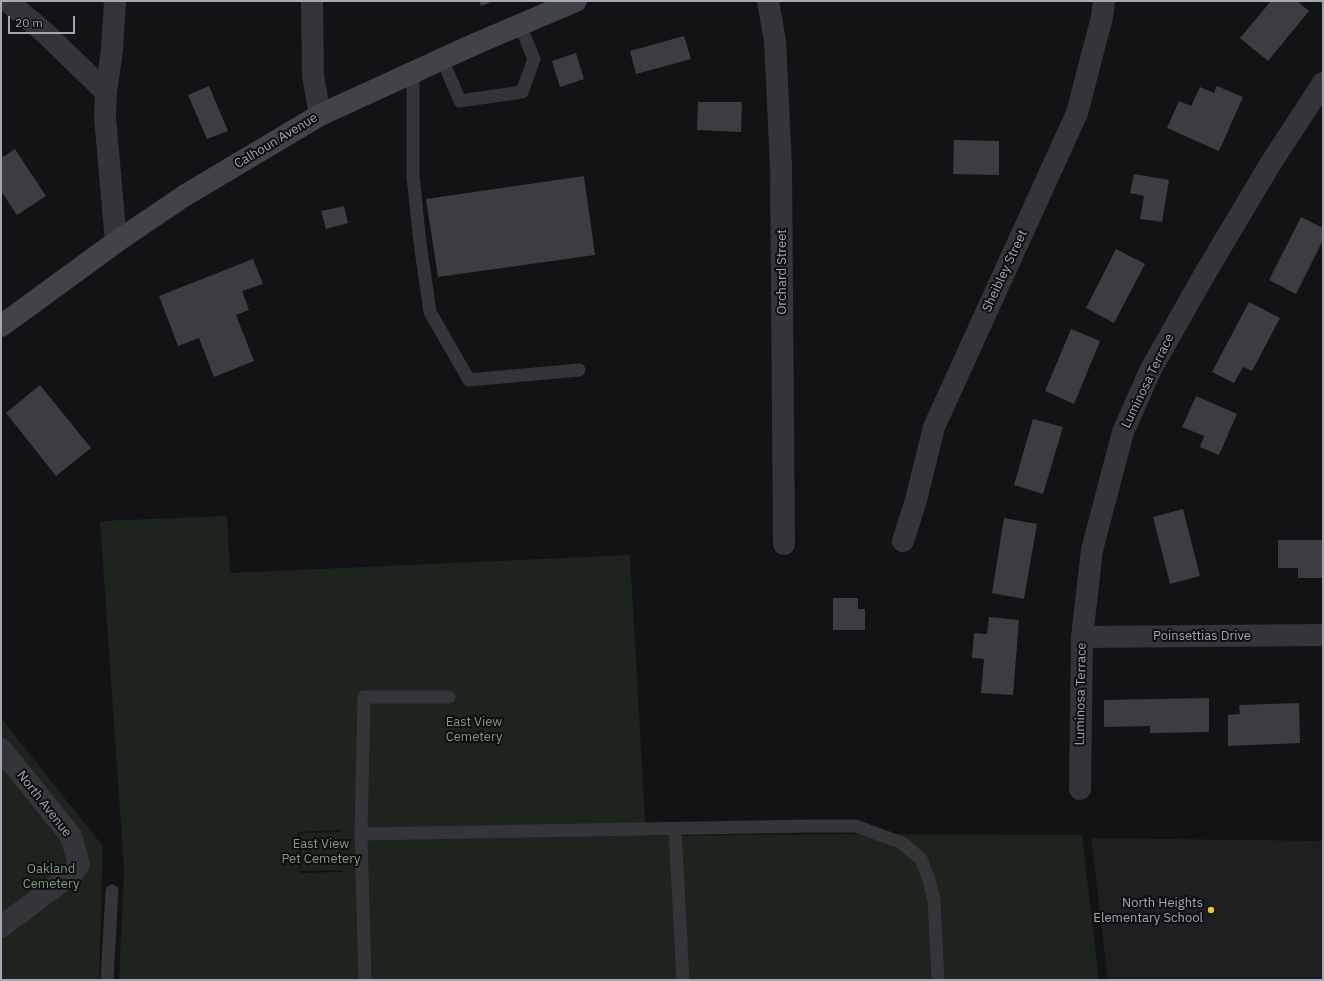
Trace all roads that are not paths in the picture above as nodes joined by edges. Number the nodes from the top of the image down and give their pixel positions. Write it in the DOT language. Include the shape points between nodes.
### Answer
graph roads {
  1 [pos="7,1"];
  2 [pos="114,1"];
  3 [pos="312,1"];
  4 [pos="576,1"];
  5 [pos="768,1"];
  6 [pos="1104,1"];
  7 [pos="520,25"];
  8 [pos="442,59"];
  9 [pos="413,72"];
  10 [pos="1323,83"];
  11 [pos="106,92"];
  12 [pos="320,115"];
  13 [pos="116,242"];
  14 [pos="1,326"];
  15 [pos="579,370"];
  16 [pos="903,541"];
  17 [pos="784,544"];
  18 [pos="1323,636"];
  19 [pos="1082,637"];
  20 [pos="449,697"];
  21 [pos="1,750"];
  22 [pos="1080,789"];
  23 [pos="675,828"];
  24 [pos="361,834"];
  25 [pos="112,891"];
  26 [pos="1,927"];
  27 [pos="108,980"];
  28 [pos="365,980"];
  29 [pos="683,980"];
  30 [pos="938,980"];
  1 -- 11 [label="street" via="43,31"];
  2 -- 11 [label="street" via="112,50"];
  3 -- 12 [label="street" via="313,76"];
  4 -- 7 [label="street, Calhoun Avenue"];
  5 -- 17 [label="street, Orchard Street" via="775,41 781,166"];
  6 -- 16 [label="street, Sheibley Street" via="1077,113 934,427"];
  7 -- 8 [label="street, Calhoun Avenue"];
  7 -- 8 [label="lane" via="534,59 522,92 460,101"];
  8 -- 9 [label="street, Calhoun Avenue"];
  9 -- 12 [label="street, Calhoun Avenue"];
  9 -- 15 [label="lane" via="413,176 430,312 469,380"];
  10 -- 19 [label="street, Luminosa Terrace" via="1202,277 1151,369 1122,432 1092,550"];
  11 -- 13 [label="street" via="105,116"];
  12 -- 13 [label="street, Calhoun Avenue" via="184,196"];
  13 -- 14 [label="street, Calhoun Avenue"];
  18 -- 19 [label="street, Poinsettias Drive"];
  19 -- 22 [label="street, Luminosa Terrace"];
  20 -- 24 [label="lane" via="364,697"];
  21 -- 26 [label="street, North Avenue" via="71,836 79,864 73,873"];
  23 -- 24 [label="lane"];
  23 -- 29 [label="lane"];
  23 -- 30 [label="lane" via="856,826 902,843 921,859 929,880 934,900"];
  24 -- 28 [label="lane"];
  25 -- 27 [label="lane"];
}
